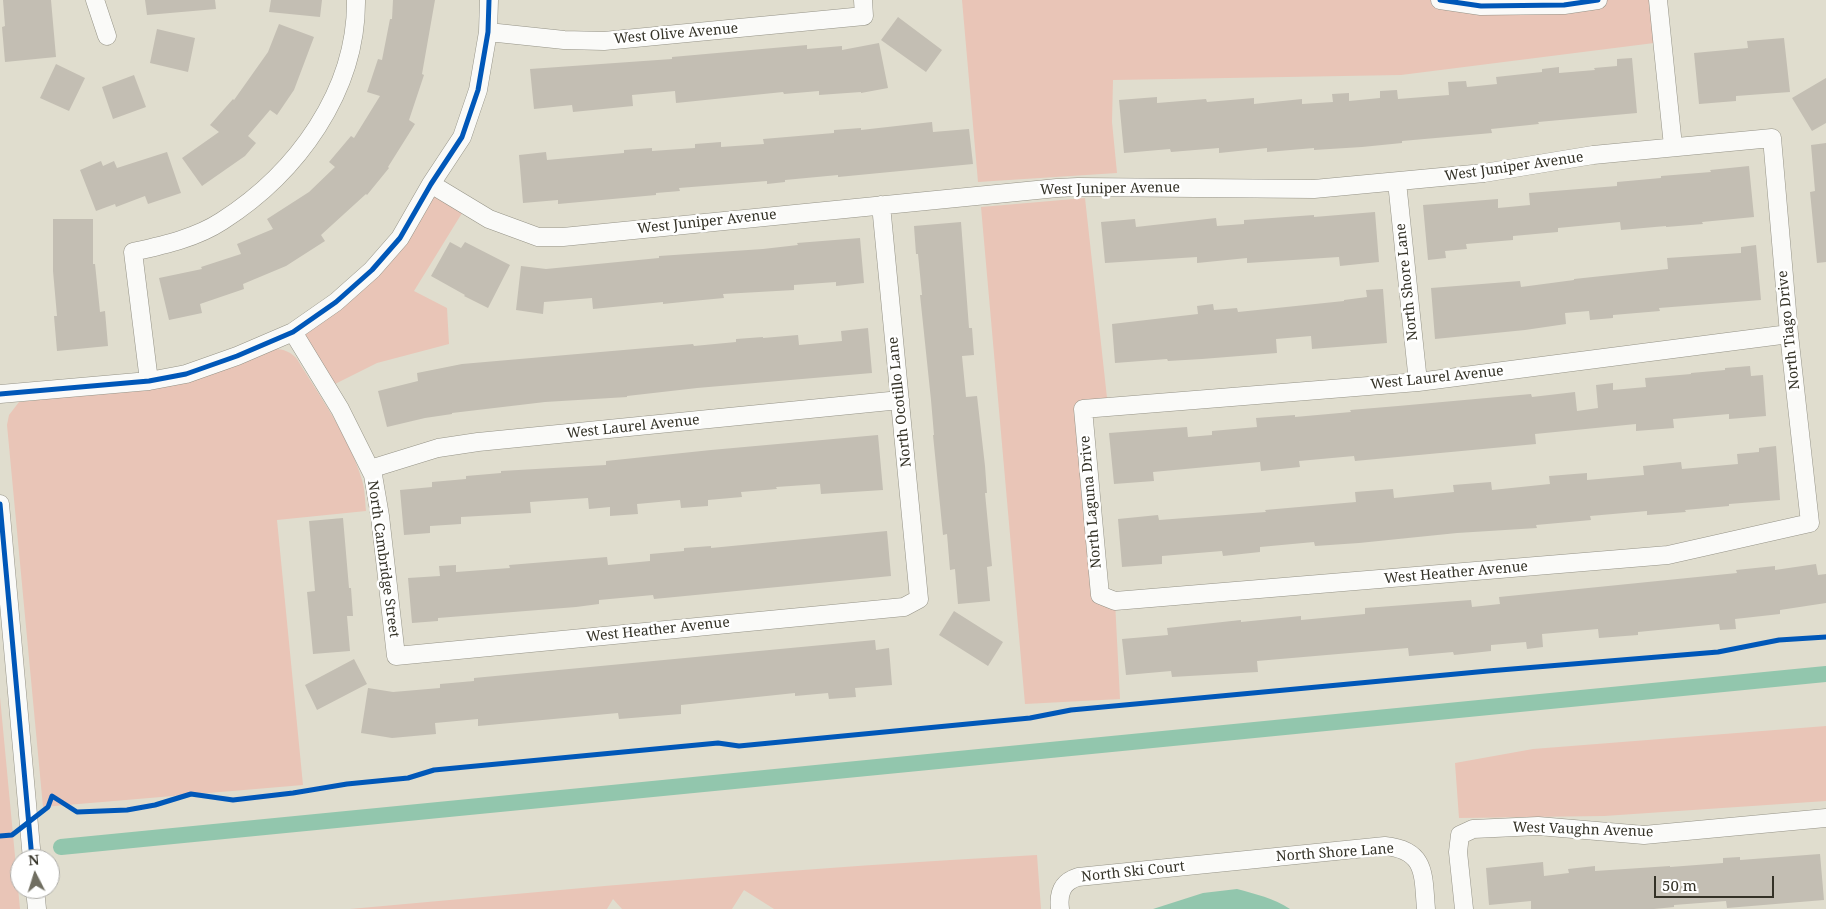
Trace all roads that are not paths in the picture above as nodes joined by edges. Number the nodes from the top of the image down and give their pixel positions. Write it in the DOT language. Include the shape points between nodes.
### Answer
graph roads {
  1 [pos="95,0"];
  2 [pos="356,0"];
  3 [pos="489,0"];
  4 [pos="1440,0"];
  5 [pos="1598,0"];
  6 [pos="1658,0"];
  7 [pos="863,8"];
  8 [pos="488,32"];
  9 [pos="107,36"];
  10 [pos="1772,138"];
  11 [pos="1673,146"];
  12 [pos="1397,182"];
  13 [pos="432,184"];
  14 [pos="881,205"];
  15 [pos="292,332"];
  16 [pos="1789,334"];
  17 [pos="148,381"];
  18 [pos="1418,382"];
  19 [pos="0,394"];
  20 [pos="900,400"];
  21 [pos="1083,409"];
  22 [pos="370,469"];
  23 [pos="0,504"];
  24 [pos="1810,523"];
  25 [pos="1100,596"];
  26 [pos="919,599"];
  27 [pos="396,656"];
  28 [pos="1826,818"];
  29 [pos="31,849"];
  30 [pos="1229,862"];
  31 [pos="1060,909"];
  32 [pos="1426,909"];
  33 [pos="1464,909"];
  1 -- 9 [label="street"];
  2 -- 17 [label="street" via="350,57 332,103 307,143 265,189 221,222 175,243 133,252"];
  3 -- 8 [label="street"];
  4 -- 5 [label="street" via="1481,6"];
  6 -- 11 [label="street"];
  7 -- 8 [label="street, West Olive Avenue" via="604,41"];
  8 -- 13 [label="street" via="478,90 462,137"];
  10 -- 11 [label="street, West Juniper Avenue"];
  10 -- 16 [label="street, North Tiago Drive"];
  11 -- 12 [label="street, West Juniper Avenue"];
  12 -- 14 [label="street, West Juniper Avenue" via="1314,189 1078,187"];
  12 -- 18 [label="street, North Shore Lane"];
  13 -- 14 [label="street, West Juniper Avenue" via="489,220 538,237"];
  13 -- 15 [label="street" via="400,238 372,270 336,302"];
  14 -- 20 [label="street, North Ocotillo Lane"];
  15 -- 17 [label="street" via="186,374"];
  15 -- 22 [label="street, North Cambridge Street" via="340,409"];
  16 -- 18 [label="street, West Laurel Avenue"];
  16 -- 24 [label="street, North Tiago Drive"];
  17 -- 19 [label="street"];
  18 -- 21 [label="street, West Laurel Avenue"];
  20 -- 22 [label="street, West Laurel Avenue" via="478,442 438,448"];
  20 -- 26 [label="street, North Ocotillo Lane"];
  21 -- 25 [label="street, North Laguna Drive"];
  22 -- 27 [label="street, North Cambridge Street" via="380,516"];
  23 -- 29 [label="street"];
  24 -- 25 [label="street, West Heather Avenue" via="1668,555 1115,601"];
  26 -- 27 [label="street, West Heather Avenue" via="904,607"];
  28 -- 33 [label="street, West Vaughn Avenue" via="1644,834 1538,826 1472,829 1460,834 1458,852"];
  30 -- 31 [label="street, North Ski Court" via="1078,877 1069,880 1062,888 1058,898"];
  30 -- 32 [label="street, North Shore Lane" via="1397,847 1407,850 1420,866"];
}
